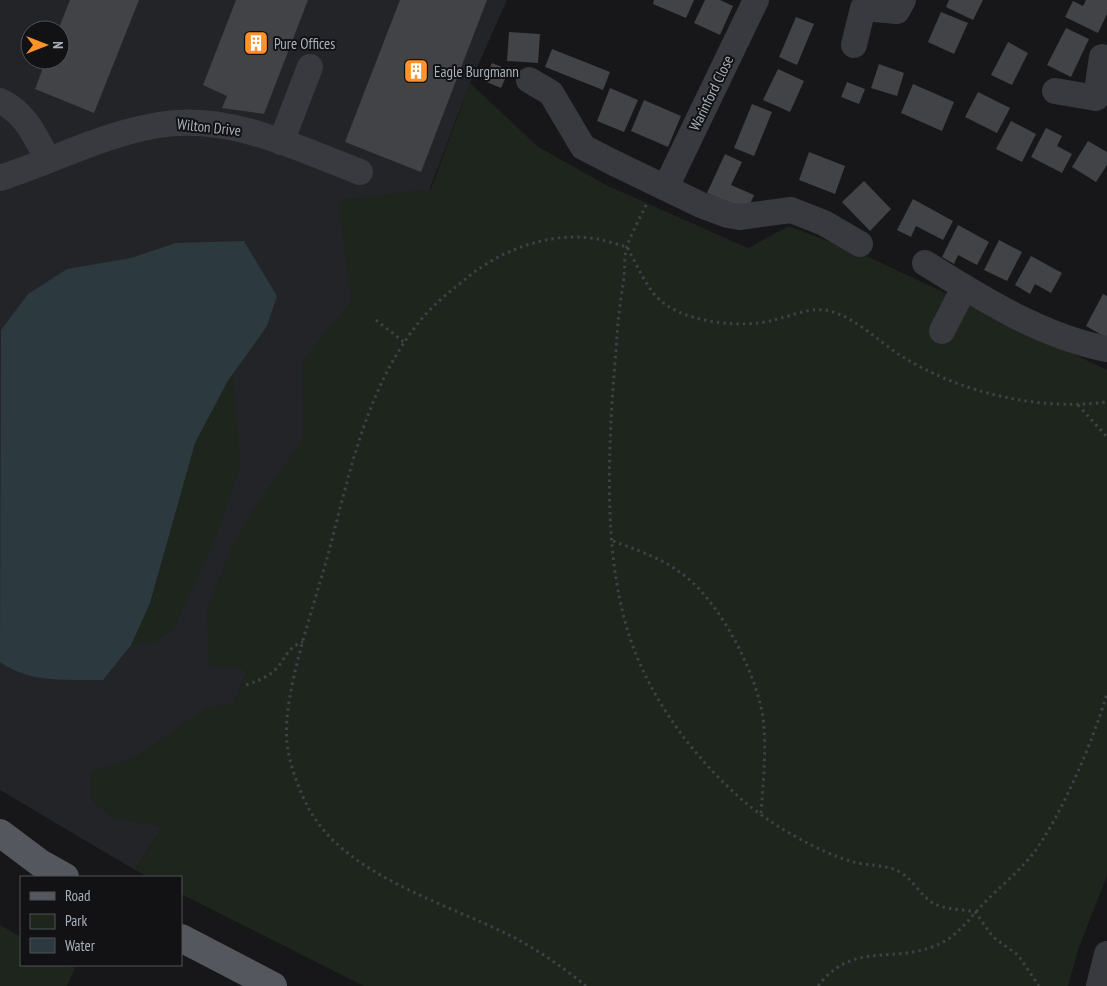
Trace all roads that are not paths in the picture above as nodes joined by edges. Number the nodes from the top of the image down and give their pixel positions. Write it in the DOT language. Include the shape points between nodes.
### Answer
graph roads {
  1 [pos="756,0"];
  2 [pos="852,4"];
  3 [pos="900,6"];
  4 [pos="854,45"];
  5 [pos="1102,57"];
  6 [pos="310,67"];
  7 [pos="529,80"];
  8 [pos="1055,91"];
  9 [pos="1102,99"];
  10 [pos="0,101"];
  11 [pos="281,142"];
  12 [pos="48,160"];
  13 [pos="360,172"];
  14 [pos="0,178"];
  15 [pos="666,187"];
  16 [pos="860,244"];
  17 [pos="925,263"];
  18 [pos="964,288"];
  19 [pos="942,331"];
  20 [pos="1107,349"];
  21 [pos="0,833"];
  22 [pos="63,876"];
  23 [pos="182,939"];
  24 [pos="1107,954"];
  25 [pos="273,986"];
  26 [pos="1098,986"];
  1 -- 15 [label="street, Warinford Close"];
  2 -- 3 [label="street"];
  2 -- 4 [label="street"];
  5 -- 9 [label="street"];
  6 -- 11 [label="street"];
  7 -- 15 [label="street" via="551,93 583,147"];
  8 -- 9 [label="street"];
  10 -- 12 [label="street" via="25,118"];
  11 -- 12 [label="street, Wilton Drive" via="228,127 158,114"];
  11 -- 13 [label="street, Wilton Drive"];
  12 -- 14 [label="street, Wilton Drive"];
  15 -- 16 [label="street" via="728,215 790,210 824,223"];
  17 -- 18 [label="street"];
  18 -- 19 [label="street"];
  18 -- 20 [label="street" via="1055,334"];
  21 -- 22 [label="main road"];
  23 -- 25 [label="main road"];
  24 -- 26 [label="street"];
}
